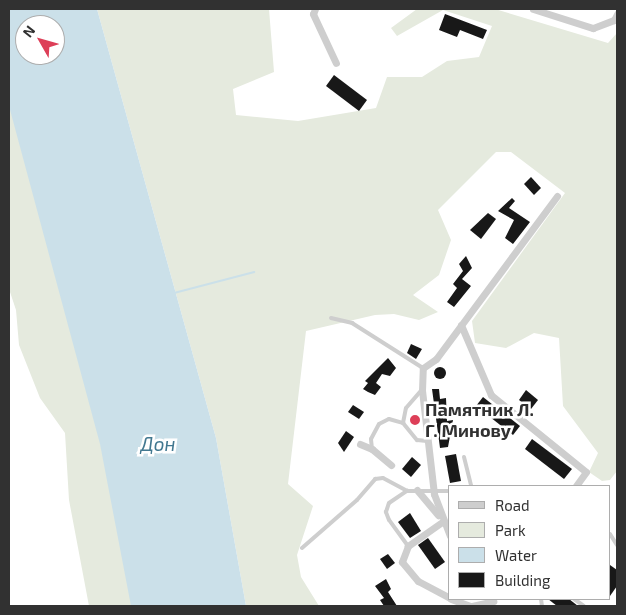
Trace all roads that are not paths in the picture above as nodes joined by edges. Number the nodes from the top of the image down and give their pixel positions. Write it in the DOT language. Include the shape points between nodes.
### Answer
graph roads {
  1 [pos="315,9"];
  2 [pos="533,9"];
  3 [pos="617,14"];
  4 [pos="336,63"];
  5 [pos="557,196"];
  6 [pos="331,318"];
  7 [pos="461,325"];
  8 [pos="423,368"];
  9 [pos="422,391"];
  10 [pos="403,423"];
  11 [pos="429,441"];
  12 [pos="360,444"];
  13 [pos="372,449"];
  14 [pos="464,457"];
  15 [pos="391,465"];
  16 [pos="579,484"];
  17 [pos="470,485"];
  18 [pos="417,490"];
  19 [pos="407,491"];
  20 [pos="448,491"];
  21 [pos="434,494"];
  22 [pos="441,520"];
  23 [pos="448,532"];
  24 [pos="408,546"];
  25 [pos="302,548"];
  26 [pos="448,597"];
  27 [pos="496,601"];
  28 [pos="461,605"];
  29 [pos="471,606"];
  1 -- 4 [label="street" via="313,14"];
  2 -- 3 [label="street" via="593,28 614,20"];
  5 -- 7 [label="street"];
  6 -- 8 [label="lane" via="352,323"];
  7 -- 8 [label="street" via="436,358"];
  7 -- 16 [label="street" via="490,395 586,472"];
  8 -- 9 [label="street"];
  9 -- 10 [label="lane" via="406,408"];
  9 -- 11 [label="street"];
  10 -- 11 [label="lane" via="417,440"];
  10 -- 13 [label="lane" via="389,419 379,424 371,439"];
  11 -- 21 [label="street"];
  12 -- 13 [label="street"];
  13 -- 15 [label="street"];
  14 -- 17 [label="lane"];
  18 -- 19 [label="lane"];
  18 -- 21 [label="lane"];
  18 -- 22 [label="street"];
  19 -- 24 [label="lane" via="389,503 386,512"];
  19 -- 25 [label="lane" via="383,478 375,479 357,500"];
  20 -- 21 [label="lane"];
  21 -- 22 [label="street"];
  22 -- 23 [label="street"];
  22 -- 24 [label="street"];
  24 -- 26 [label="street" via="402,562 407,572"];
  27 -- 29 [label="street"];
  28 -- 29 [label="street"];
}
